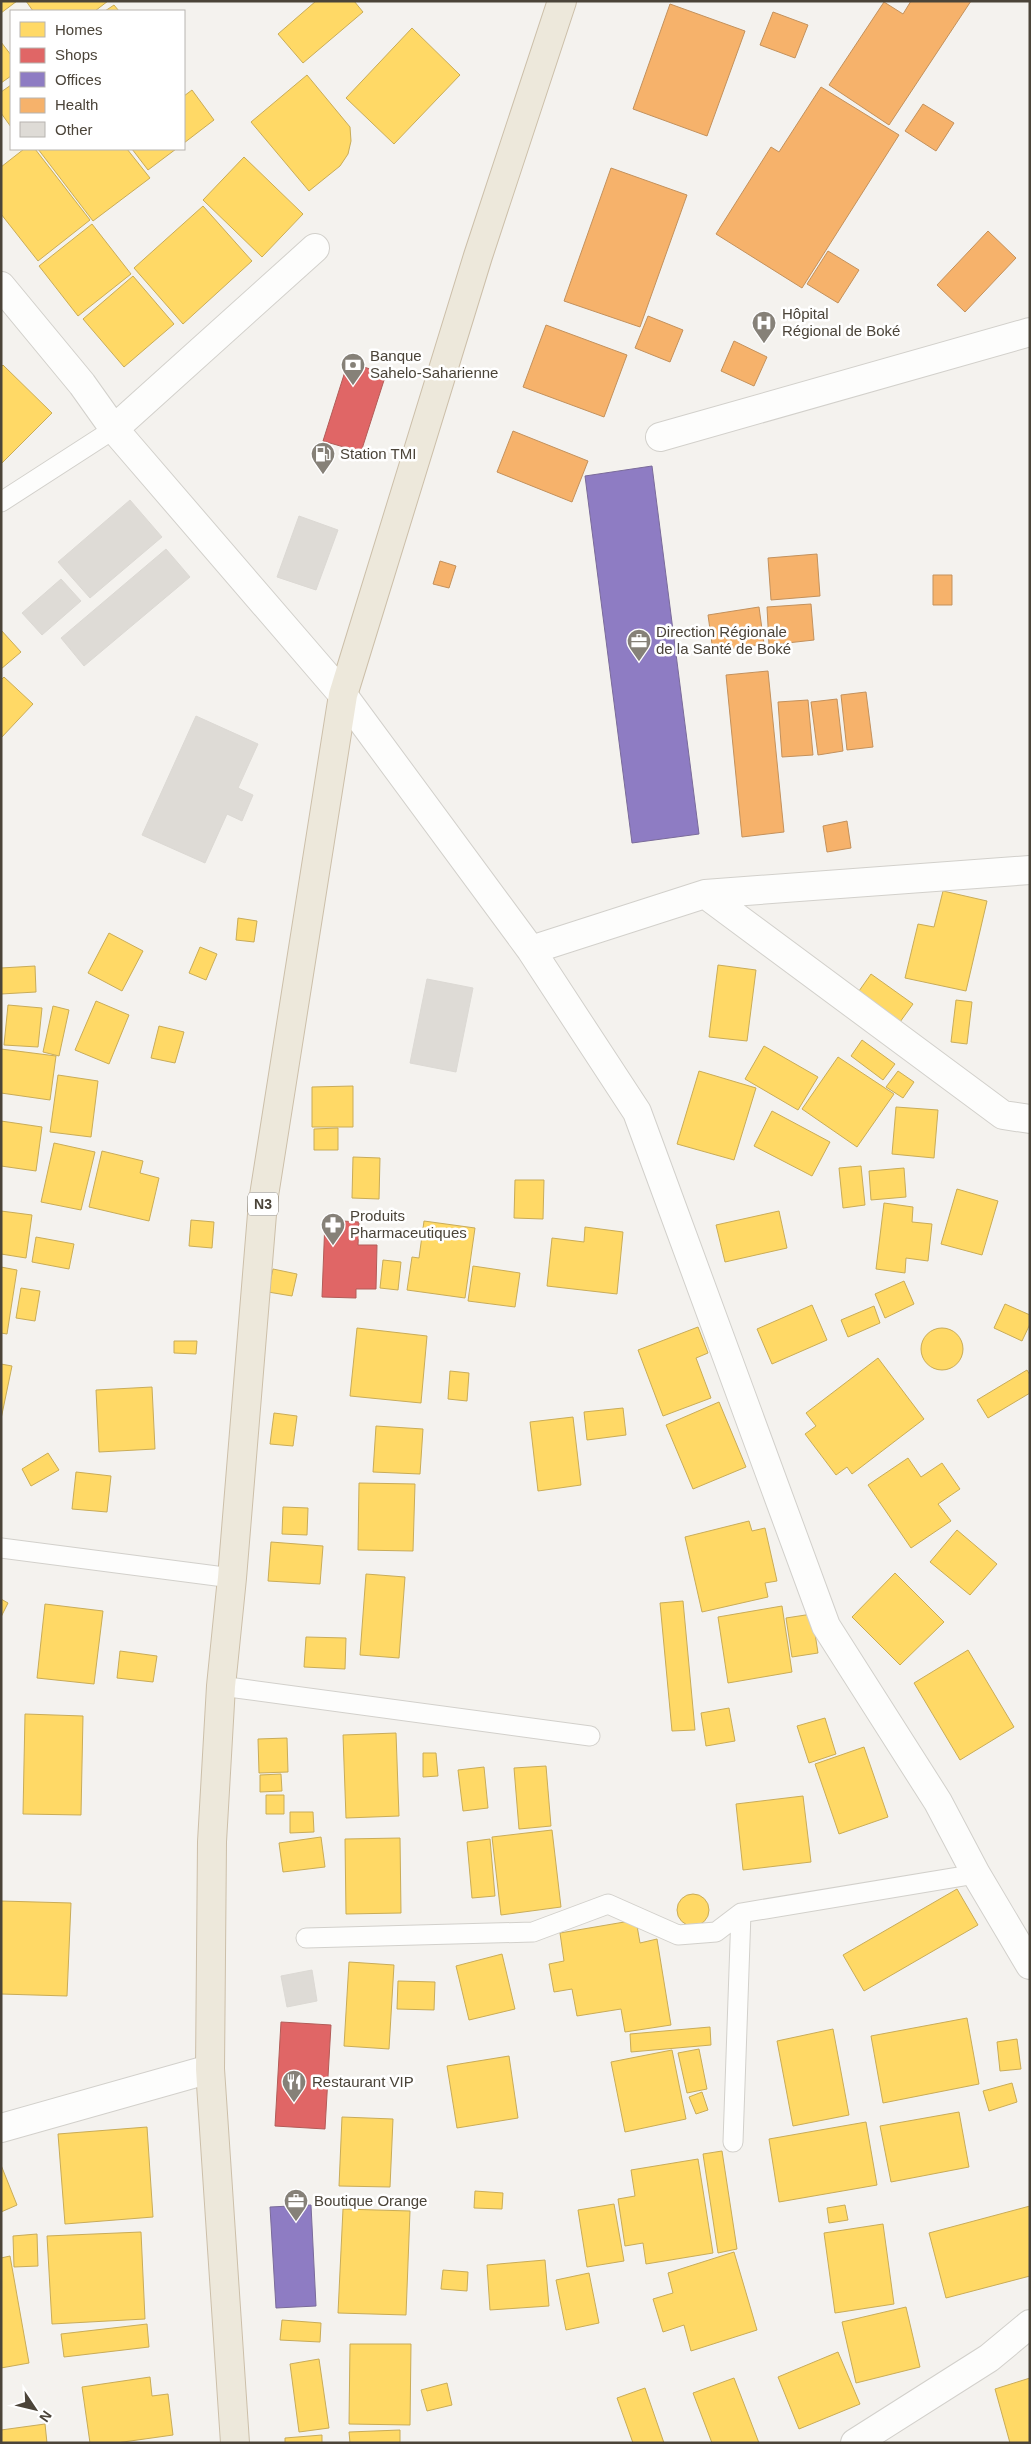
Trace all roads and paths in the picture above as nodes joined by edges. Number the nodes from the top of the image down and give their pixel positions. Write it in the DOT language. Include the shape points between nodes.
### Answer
graph roads {
  1 [pos="562,1"];
  2 [pos="315,248"];
  3 [pos="1,286"];
  4 [pos="1030,332"];
  5 [pos="114,429"];
  6 [pos="660,437"];
  7 [pos="1,502"];
  8 [pos="343,695"];
  9 [pos="1030,870"];
  10 [pos="705,894"];
  11 [pos="532,950"];
  12 [pos="1030,1119"];
  13 [pos="1,1548"];
  14 [pos="232,1578"];
  15 [pos="221,1686"];
  16 [pos="590,1736"];
  17 [pos="976,1874"];
  18 [pos="741,1913"];
  19 [pos="306,1938"];
  20 [pos="1030,1965"];
  21 [pos="210,2068"];
  22 [pos="1,2128"];
  23 [pos="733,2142"];
  24 [pos="1030,2324"];
  25 [pos="235,2443"];
  26 [pos="855,2443"];
  1 -- 8 [label="highway, N3" via="478,256"];
  2 -- 5 [label="street"];
  3 -- 5 [label="street" via="82,384"];
  4 -- 6 [label="street"];
  5 -- 7 [label="lane"];
  5 -- 8 [label="street"];
  8 -- 11 [label="street"];
  8 -- 14 [label="highway, N3" via="263,1202"];
  9 -- 10 [label="street"];
  10 -- 11 [label="street"];
  10 -- 12 [label="street" via="1002,1115"];
  11 -- 17 [label="street" via="637,1112 826,1626 938,1802"];
  13 -- 14 [label="lane"];
  14 -- 15 [label="highway, N3"];
  15 -- 16 [label="lane"];
  15 -- 21 [label="highway, N3" via="212,1842"];
  17 -- 18 [label="lane"];
  17 -- 20 [label="street"];
  18 -- 19 [label="lane" via="716,1932 678,1935 608,1904 533,1932"];
  18 -- 23 [label="lane"];
  21 -- 22 [label="street"];
  21 -- 25 [label="highway, N3"];
  24 -- 26 [label="street" via="989,2358"];
}
